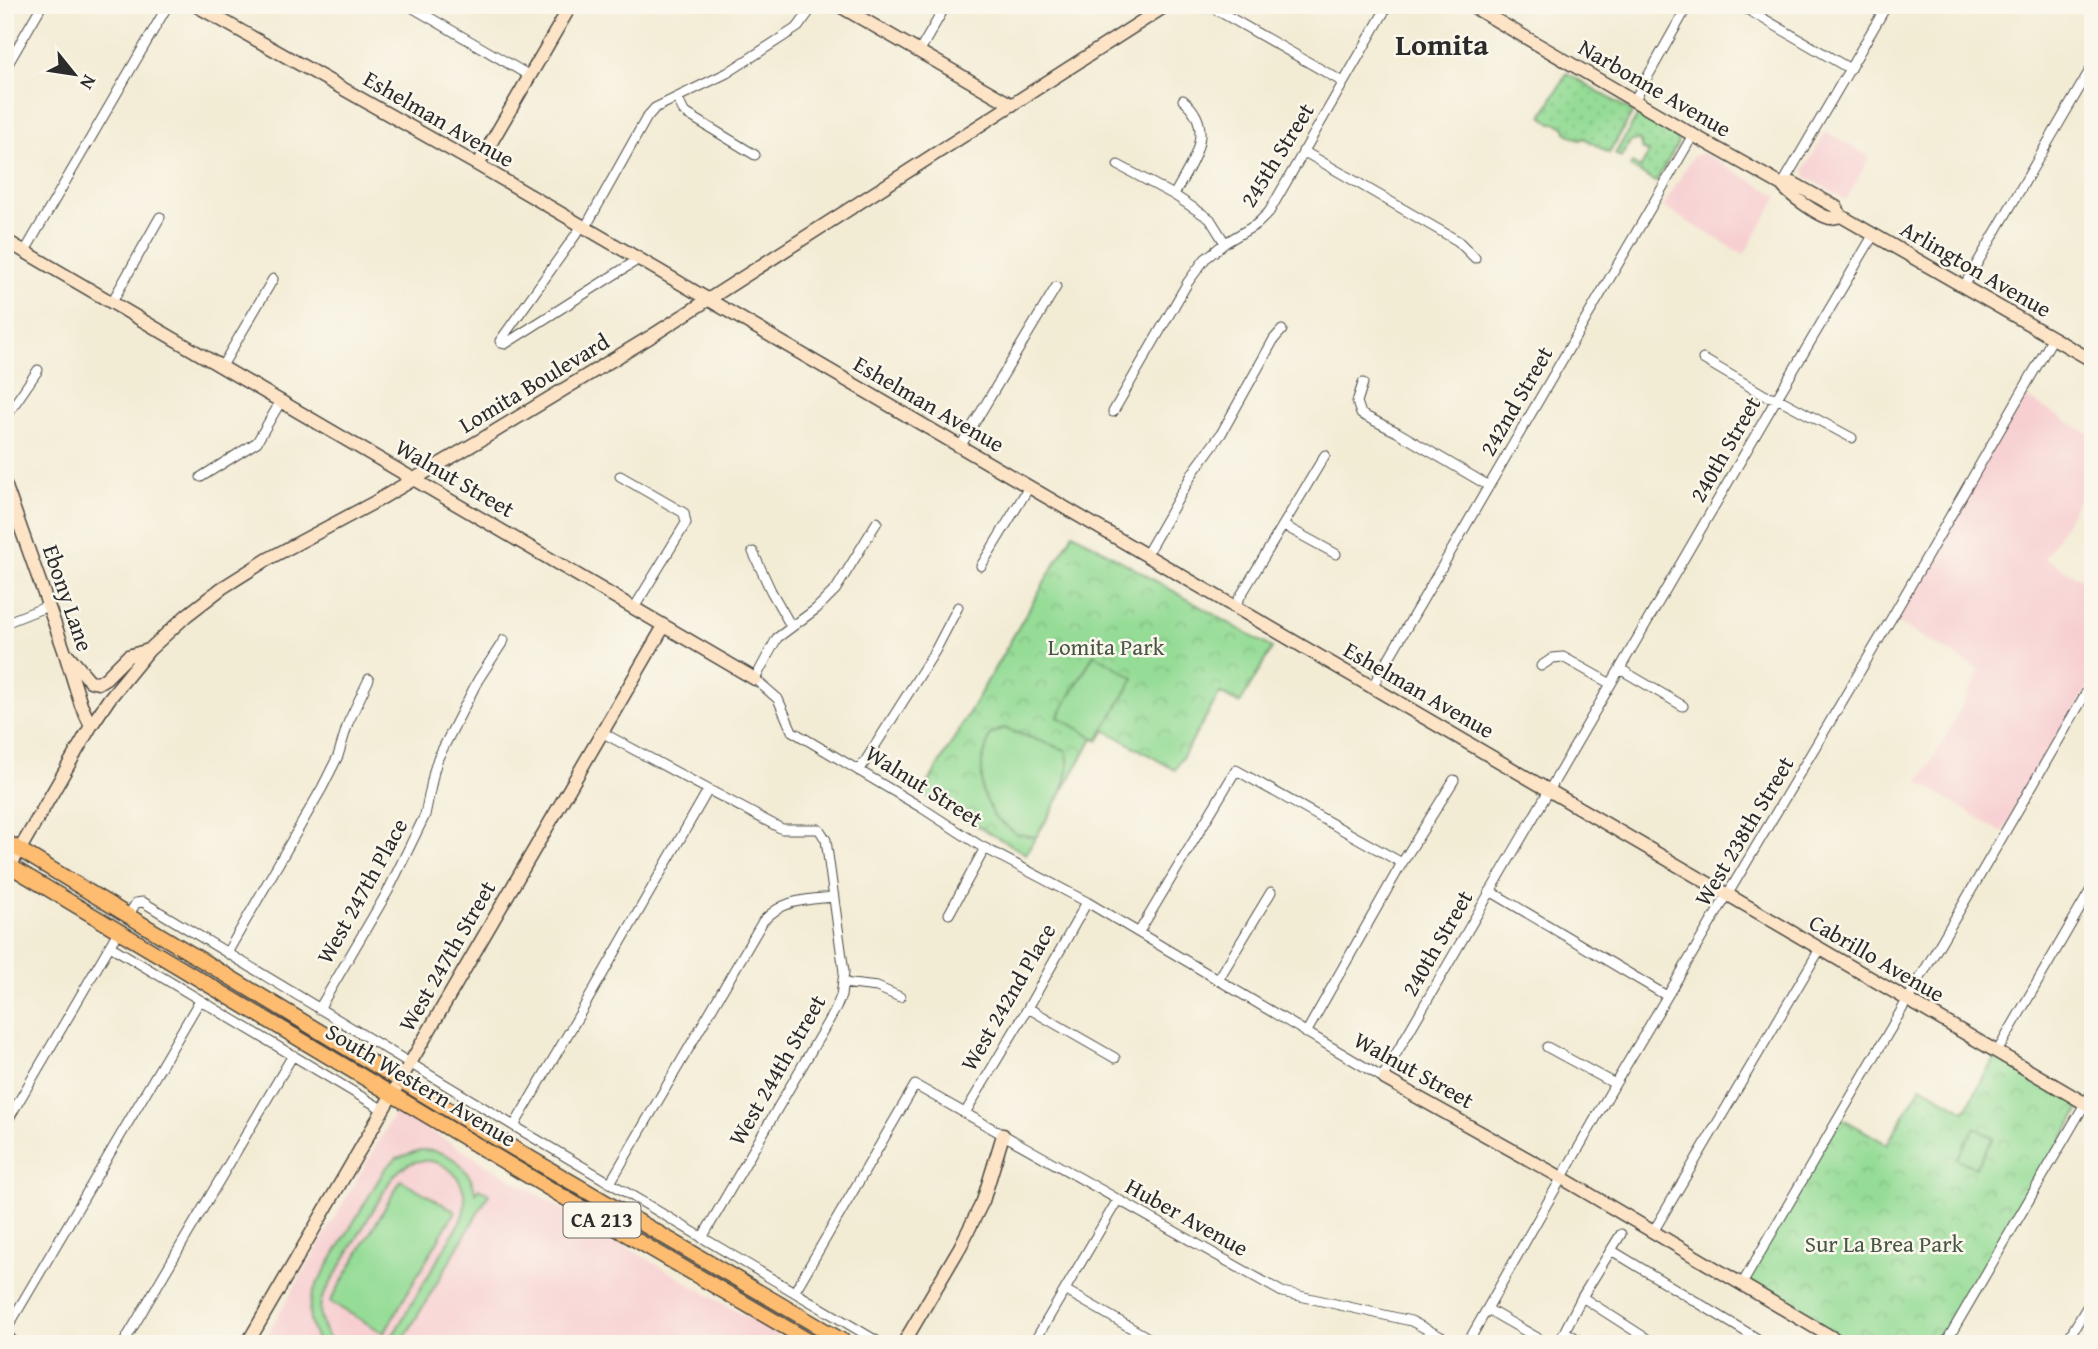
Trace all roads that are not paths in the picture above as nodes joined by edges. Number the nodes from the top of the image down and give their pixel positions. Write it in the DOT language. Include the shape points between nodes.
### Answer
graph roads {
  1 [pos="42,5"];
  2 [pos="168,5"];
  3 [pos="195,5"];
  4 [pos="408,5"];
  5 [pos="571,5"];
  6 [pos="814,5"];
  7 [pos="838,5"];
  8 [pos="946,5"];
  9 [pos="1167,5"];
  10 [pos="1208,5"];
  11 [pos="1388,5"];
  12 [pos="1470,5"];
  13 [pos="1688,5"];
  14 [pos="1740,5"];
  15 [pos="1887,5"];
  16 [pos="919,52"];
  17 [pos="2093,65"];
  18 [pos="5,69"];
  19 [pos="1850,69"];
  20 [pos="530,76"];
  21 [pos="1343,82"];
  22 [pos="677,97"];
  23 [pos="1183,100"];
  24 [pos="1634,101"];
  25 [pos="1012,105"];
  26 [pos="1693,135"];
  27 [pos="1303,151"];
  28 [pos="755,155"];
  29 [pos="478,165"];
  30 [pos="1118,165"];
  31 [pos="1782,185"];
  32 [pos="1174,195"];
  33 [pos="160,218"];
  34 [pos="583,227"];
  35 [pos="1874,234"];
  36 [pos="5,240"];
  37 [pos="1225,243"];
  38 [pos="25,251"];
  39 [pos="1475,258"];
  40 [pos="639,259"];
  41 [pos="273,279"];
  42 [pos="1964,286"];
  43 [pos="1056,287"];
  44 [pos="707,299"];
  45 [pos="112,302"];
  46 [pos="1282,330"];
  47 [pos="2053,338"];
  48 [pos="1703,359"];
  49 [pos="2093,361"];
  50 [pos="222,366"];
  51 [pos="38,370"];
  52 [pos="1363,383"];
  53 [pos="1777,398"];
  54 [pos="281,401"];
  55 [pos="1113,412"];
  56 [pos="5,418"];
  57 [pos="1852,438"];
  58 [pos="960,447"];
  59 [pos="1325,454"];
  60 [pos="620,476"];
  61 [pos="201,477"];
  62 [pos="415,478"];
  63 [pos="5,484"];
  64 [pos="1489,486"];
  65 [pos="1029,487"];
  66 [pos="877,522"];
  67 [pos="1283,525"];
  68 [pos="753,552"];
  69 [pos="1336,554"];
  70 [pos="1146,555"];
  71 [pos="981,566"];
  72 [pos="48,606"];
  73 [pos="958,607"];
  74 [pos="1234,607"];
  75 [pos="634,608"];
  76 [pos="5,623"];
  77 [pos="663,626"];
  78 [pos="791,626"];
  79 [pos="504,640"];
  80 [pos="64,650"];
  81 [pos="149,650"];
  82 [pos="1541,666"];
  83 [pos="1620,669"];
  84 [pos="369,679"];
  85 [pos="755,679"];
  86 [pos="2093,681"];
  87 [pos="1611,684"];
  88 [pos="1372,687"];
  89 [pos="1683,706"];
  90 [pos="91,726"];
  91 [pos="603,733"];
  92 [pos="859,771"];
  93 [pos="1454,780"];
  94 [pos="708,789"];
  95 [pos="1550,791"];
  96 [pos="5,841"];
  97 [pos="1640,844"];
  98 [pos="985,848"];
  99 [pos="20,849"];
  100 [pos="1402,863"];
  101 [pos="7,868"];
  102 [pos="2093,886"];
  103 [pos="1490,891"];
  104 [pos="1271,892"];
  105 [pos="1729,895"];
  106 [pos="833,897"];
  107 [pos="1087,902"];
  108 [pos="949,914"];
  109 [pos="128,916"];
  110 [pos="119,930"];
  111 [pos="1139,932"];
  112 [pos="110,946"];
  113 [pos="1819,948"];
  114 [pos="227,953"];
  115 [pos="1217,980"];
  116 [pos="844,984"];
  117 [pos="1667,996"];
  118 [pos="900,997"];
  119 [pos="1906,999"];
  120 [pos="200,1000"];
  121 [pos="1028,1008"];
  122 [pos="319,1009"];
  123 [pos="1306,1033"];
  124 [pos="1547,1047"];
  125 [pos="1997,1052"];
  126 [pos="293,1055"];
  127 [pos="1115,1058"];
  128 [pos="409,1063"];
  129 [pos="1383,1078"];
  130 [pos="400,1079"];
  131 [pos="1615,1084"];
  132 [pos="2093,1090"];
  133 [pos="391,1094"];
  134 [pos="2089,1106"];
  135 [pos="382,1110"];
  136 [pos="965,1113"];
  137 [pos="5,1125"];
  138 [pos="513,1126"];
  139 [pos="1003,1135"];
  140 [pos="1562,1178"];
  141 [pos="610,1183"];
  142 [pos="1117,1201"];
  143 [pos="1653,1232"];
  144 [pos="1621,1234"];
  145 [pos="702,1238"];
  146 [pos="1611,1250"];
  147 [pos="1742,1284"];
  148 [pos="1065,1290"];
  149 [pos="795,1292"];
  150 [pos="1582,1297"];
  151 [pos="2093,1297"];
  152 [pos="1487,1309"];
  153 [pos="1565,1332"];
  154 [pos="5,1334"];
  155 [pos="1541,1340"];
  156 [pos="1153,1343"];
  157 [pos="13,1344"];
  158 [pos="123,1344"];
  159 [pos="247,1344"];
  160 [pos="814,1344"];
  161 [pos="848,1344"];
  162 [pos="882,1344"];
  163 [pos="903,1344"];
  164 [pos="1033,1344"];
  165 [pos="1455,1344"];
  166 [pos="1467,1344"];
  167 [pos="1558,1344"];
  168 [pos="1586,1344"];
  169 [pos="1655,1344"];
  170 [pos="1766,1344"];
  171 [pos="1843,1344"];
  172 [pos="1945,1344"];
  173 [pos="2065,1344"];
  1 -- 18 [label="street"];
  2 -- 38 [label="street"];
  3 -- 29 [label="street, Eshelman Avenue"];
  4 -- 20 [label="street"];
  5 -- 20 [label="street"];
  6 -- 22 [label="street" via="798,27 727,73"];
  7 -- 16 [label="street"];
  8 -- 16 [label="street"];
  9 -- 25 [label="street, Lomita Boulevard"];
  10 -- 21 [label="street"];
  11 -- 21 [label="street, 245th Street"];
  12 -- 24 [label="street, Narbonne Avenue"];
  13 -- 24 [label="street"];
  14 -- 19 [label="street"];
  15 -- 19 [label="street"];
  16 -- 25 [label="street"];
  17 -- 42 [label="street"];
  19 -- 31 [label="street"];
  20 -- 29 [label="street"];
  21 -- 27 [label="street, 245th Street"];
  22 -- 28 [label="street" via="684,111"];
  22 -- 34 [label="street" via="647,117"];
  23 -- 32 [label="street" via="1198,119 1200,141"];
  24 -- 26 [label="street, Narbonne Avenue"];
  25 -- 44 [label="street, Lomita Boulevard"];
  26 -- 31 [label="street, Narbonne Avenue"];
  26 -- 64 [label="street, 242nd Street"];
  27 -- 37 [label="street, 245th Street" via="1269,212"];
  27 -- 39 [label="street" via="1458,241"];
  29 -- 34 [label="street, Eshelman Avenue"];
  30 -- 32 [label="street"];
  31 -- 35 [label="street, Narbonne Avenue" via="1793,183"];
  32 -- 37 [label="street" via="1210,219"];
  33 -- 45 [label="street"];
  34 -- 40 [label="street, Eshelman Avenue"];
  34 -- 40 [label="street" via="501,343"];
  35 -- 42 [label="street, Arlington Avenue"];
  35 -- 53 [label="street, 240th Street"];
  36 -- 38 [label="street, Walnut Street"];
  37 -- 55 [label="street, 245th Street" via="1188,282"];
  38 -- 45 [label="street, Walnut Street"];
  40 -- 44 [label="street, Eshelman Avenue"];
  41 -- 50 [label="street"];
  42 -- 47 [label="street, Arlington Avenue"];
  43 -- 58 [label="street"];
  44 -- 58 [label="street, Eshelman Avenue"];
  44 -- 62 [label="street, Lomita Boulevard"];
  45 -- 50 [label="street, Walnut Street"];
  46 -- 70 [label="street"];
  47 -- 49 [label="street, Arlington Avenue"];
  47 -- 105 [label="street, West 238th Street"];
  48 -- 53 [label="street"];
  50 -- 54 [label="street, Walnut Street"];
  51 -- 56 [label="street"];
  52 -- 64 [label="street" via="1357,402 1361,414"];
  53 -- 57 [label="street"];
  53 -- 83 [label="street, 240th Street"];
  54 -- 61 [label="street" via="257,442"];
  54 -- 62 [label="street, Walnut Street"];
  58 -- 65 [label="street, Eshelman Avenue"];
  59 -- 67 [label="street"];
  60 -- 75 [label="street" via="684,513 685,523"];
  62 -- 75 [label="street, Walnut Street"];
  62 -- 81 [label="street, Lomita Boulevard" via="225,586"];
  63 -- 72 [label="street, Ebony Lane"];
  64 -- 88 [label="street, 242nd Street"];
  65 -- 70 [label="street, Eshelman Avenue"];
  65 -- 71 [label="street"];
  66 -- 78 [label="street" via="836,589"];
  67 -- 69 [label="street"];
  67 -- 74 [label="street"];
  68 -- 78 [label="street"];
  70 -- 74 [label="street, Eshelman Avenue"];
  72 -- 76 [label="street"];
  72 -- 80 [label="street, Ebony Lane"];
  73 -- 92 [label="street"];
  74 -- 88 [label="street, Eshelman Avenue"];
  75 -- 77 [label="street, Walnut Street"];
  77 -- 85 [label="street, Walnut Street"];
  77 -- 91 [label="street, West 247th Street"];
  78 -- 85 [label="street" via="777,638"];
  79 -- 122 [label="street, West 247th Place" via="438,758 425,815 388,891"];
  80 -- 81 [label="street" via="94,683 103,681 128,656"];
  80 -- 90 [label="street, Ebony Lane"];
  81 -- 90 [label="street, Lomita Boulevard"];
  82 -- 87 [label="street" via="1563,657"];
  83 -- 87 [label="street, 240th Street"];
  83 -- 89 [label="street"];
  84 -- 114 [label="street" via="322,788"];
  85 -- 92 [label="street, Walnut Street" via="778,699 792,732"];
  86 -- 119 [label="street"];
  87 -- 95 [label="street, 240th Street"];
  88 -- 95 [label="street, Eshelman Avenue"];
  90 -- 99 [label="street, Lomita Boulevard"];
  91 -- 94 [label="street"];
  91 -- 128 [label="street, West 247th Street"];
  92 -- 98 [label="street, Walnut Street"];
  93 -- 100 [label="street"];
  94 -- 106 [label="street, West 244th Street" via="782,829 819,829 826,840"];
  94 -- 138 [label="street"];
  95 -- 97 [label="street, Eshelman Avenue"];
  95 -- 103 [label="street, 240th Street"];
  96 -- 99 [label="main road, South Western Avenue / CA 213"];
  97 -- 105 [label="street, Cabrillo Avenue"];
  98 -- 107 [label="street, Walnut Street"];
  98 -- 108 [label="street"];
  99 -- 101 [label="street, Lomita Boulevard"];
  99 -- 109 [label="main road, South Western Avenue / CA 213"];
  100 -- 111 [label="street" via="1236,769"];
  100 -- 123 [label="street"];
  101 -- 110 [label="main road, South Western Avenue / CA 213"];
  102 -- 125 [label="street"];
  103 -- 117 [label="street"];
  103 -- 129 [label="street, 240th Street"];
  104 -- 115 [label="street"];
  105 -- 113 [label="street, Cabrillo Avenue"];
  105 -- 117 [label="street, West 238th Street"];
  106 -- 116 [label="street, West 244th Street"];
  106 -- 141 [label="street" via="790,902 763,922"];
  107 -- 111 [label="street, Walnut Street"];
  107 -- 121 [label="street, West 242nd Place"];
  109 -- 114 [label="street, South Western Avenue" via="136,903 143,902"];
  109 -- 130 [label="main road, South Western Avenue / CA 213"];
  110 -- 112 [label="street"];
  110 -- 133 [label="main road, South Western Avenue / CA 213"];
  111 -- 115 [label="street, Walnut Street"];
  112 -- 120 [label="street, South Western Avenue"];
  112 -- 137 [label="street"];
  113 -- 119 [label="street, Cabrillo Avenue"];
  113 -- 143 [label="street"];
  114 -- 122 [label="street, South Western Avenue"];
  115 -- 123 [label="street, Walnut Street"];
  116 -- 118 [label="street" via="877,987"];
  116 -- 145 [label="street, West 244th Street" via="836,1008"];
  117 -- 131 [label="street, West 238th Street"];
  119 -- 125 [label="street, Cabrillo Avenue"];
  119 -- 147 [label="street"];
  120 -- 126 [label="street, South Western Avenue"];
  120 -- 154 [label="street"];
  121 -- 127 [label="street"];
  121 -- 136 [label="street, West 242nd Place"];
  122 -- 128 [label="street, South Western Avenue"];
  123 -- 129 [label="street, Walnut Street"];
  124 -- 131 [label="street"];
  125 -- 134 [label="street, Cabrillo Avenue"];
  126 -- 135 [label="street, South Western Avenue"];
  126 -- 158 [label="street"];
  128 -- 130 [label="street, West 247th Street"];
  128 -- 138 [label="street, South Western Avenue"];
  129 -- 140 [label="street, Walnut Street"];
  130 -- 133 [label="street, West 247th Street"];
  130 -- 161 [label="main road, South Western Avenue / CA 213"];
  131 -- 140 [label="street, West 238th Street"];
  132 -- 134 [label="street"];
  133 -- 135 [label="street, West 247th Street"];
  133 -- 160 [label="main road, South Western Avenue / CA 213"];
  134 -- 172 [label="street"];
  135 -- 159 [label="street, West 247th Street"];
  136 -- 139 [label="street, Huber Avenue"];
  136 -- 149 [label="street, Huber Avenue" via="915,1085"];
  138 -- 141 [label="street, South Western Avenue"];
  139 -- 142 [label="street, Huber Avenue"];
  139 -- 163 [label="street" via="983,1201 961,1247"];
  140 -- 143 [label="street, Walnut Street"];
  140 -- 152 [label="street, West 238th Street"];
  141 -- 145 [label="street, South Western Avenue"];
  142 -- 148 [label="street"];
  142 -- 165 [label="street, Huber Avenue" via="1282,1292 1411,1321"];
  143 -- 147 [label="street, Walnut Street"];
  144 -- 146 [label="street"];
  145 -- 149 [label="street, South Western Avenue"];
  146 -- 150 [label="street"];
  146 -- 170 [label="street"];
  147 -- 171 [label="street, Walnut Street"];
  148 -- 156 [label="street"];
  148 -- 164 [label="street"];
  149 -- 162 [label="street, South Western Avenue"];
  150 -- 153 [label="street"];
  150 -- 169 [label="street"];
  151 -- 173 [label="street"];
  152 -- 155 [label="street"];
  152 -- 166 [label="street, West 238th Street"];
  153 -- 167 [label="street"];
  153 -- 168 [label="street"];
  154 -- 157 [label="street"];
}
